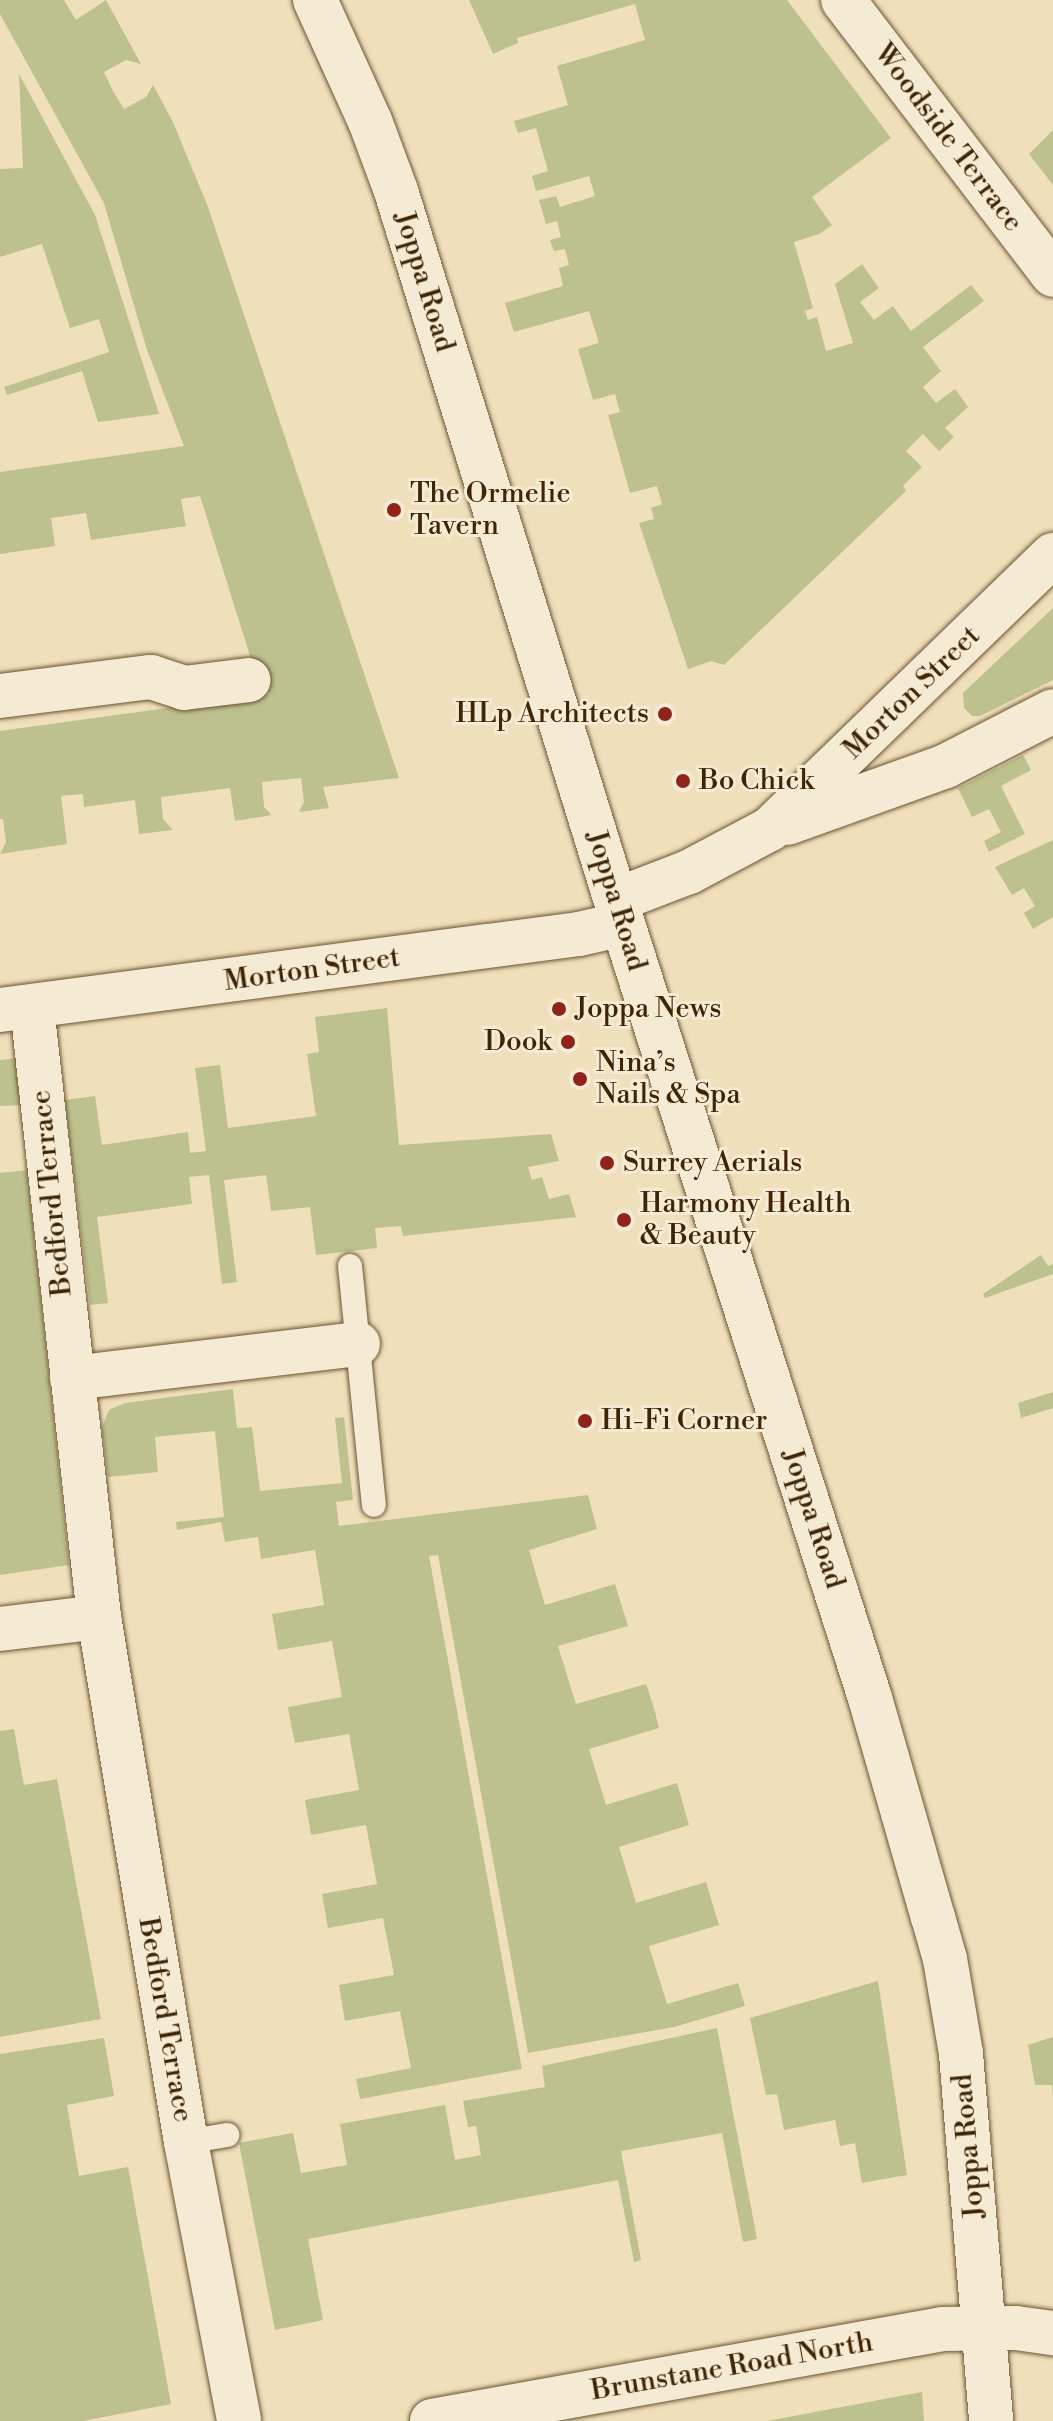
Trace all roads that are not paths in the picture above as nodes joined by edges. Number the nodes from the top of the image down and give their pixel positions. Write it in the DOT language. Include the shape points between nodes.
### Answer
graph roads {
  1 [pos="315,0"];
  2 [pos="843,0"];
  3 [pos="1053,275"];
  4 [pos="1053,555"];
  5 [pos="249,680"];
  6 [pos="0,696"];
  7 [pos="1053,711"];
  8 [pos="770,829"];
  9 [pos="620,912"];
  10 [pos="16,1008"];
  11 [pos="350,1266"];
  12 [pos="358,1344"];
  13 [pos="72,1378"];
  14 [pos="374,1505"];
  15 [pos="99,1617"];
  16 [pos="0,1629"];
  17 [pos="985,2328"];
  18 [pos="1053,2333"];
  19 [pos="239,2421"];
  20 [pos="432,2421"];
  21 [pos="991,2421"];
  1 -- 9 [label="street, Joppa Road" via="396,191"];
  2 -- 3 [label="street, Woodside Terrace"];
  4 -- 8 [label="street, Morton Street"];
  5 -- 6 [label="street" via="184,688 151,677"];
  7 -- 8 [label="street, Morton Street" via="946,766"];
  8 -- 9 [label="street, Morton Street"];
  9 -- 10 [label="street, Morton Street" via="550,938"];
  9 -- 17 [label="street, Joppa Road" via="870,1698 945,1959 961,2054"];
  10 -- 13 [label="street, Bedford Terrace"];
  11 -- 12 [label="lane"];
  12 -- 13 [label="street"];
  12 -- 14 [label="lane"];
  13 -- 15 [label="street, Bedford Terrace"];
  15 -- 16 [label="street"];
  15 -- 19 [label="street, Bedford Terrace" via="206,2138"];
  17 -- 18 [label="street, Brunstane Road North"];
  17 -- 20 [label="street, Brunstane Road North" via="943,2329"];
  17 -- 21 [label="street, Joppa Road"];
}
